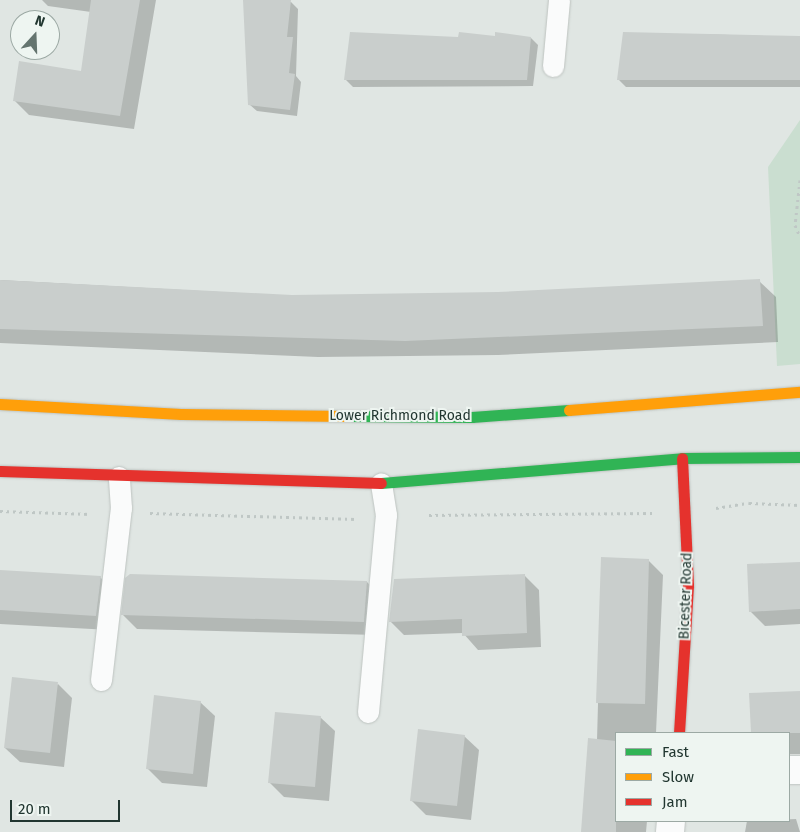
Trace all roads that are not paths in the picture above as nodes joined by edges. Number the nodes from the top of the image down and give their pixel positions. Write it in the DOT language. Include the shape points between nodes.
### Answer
graph roads {
  1 [pos="559,0"];
  2 [pos="553,66"];
  3 [pos="800,392"];
  4 [pos="0,404"];
  5 [pos="800,457"];
  6 [pos="682,458"];
  7 [pos="0,471"];
  8 [pos="119,477"];
  9 [pos="381,483"];
  10 [pos="102,680"];
  11 [pos="368,712"];
  12 [pos="679,732"];
  1 -- 2 [label="lane"];
  3 -- 4 [label="main road, Lower Richmond Road" via="472,417 180,414"];
  5 -- 6 [label="main road"];
  6 -- 9 [label="main road"];
  6 -- 12 [label="main road, Bicester Road" via="688,585"];
  7 -- 8 [label="main road"];
  8 -- 9 [label="main road"];
  8 -- 10 [label="lane" via="121,508"];
  9 -- 11 [label="lane" via="386,515"];
}
